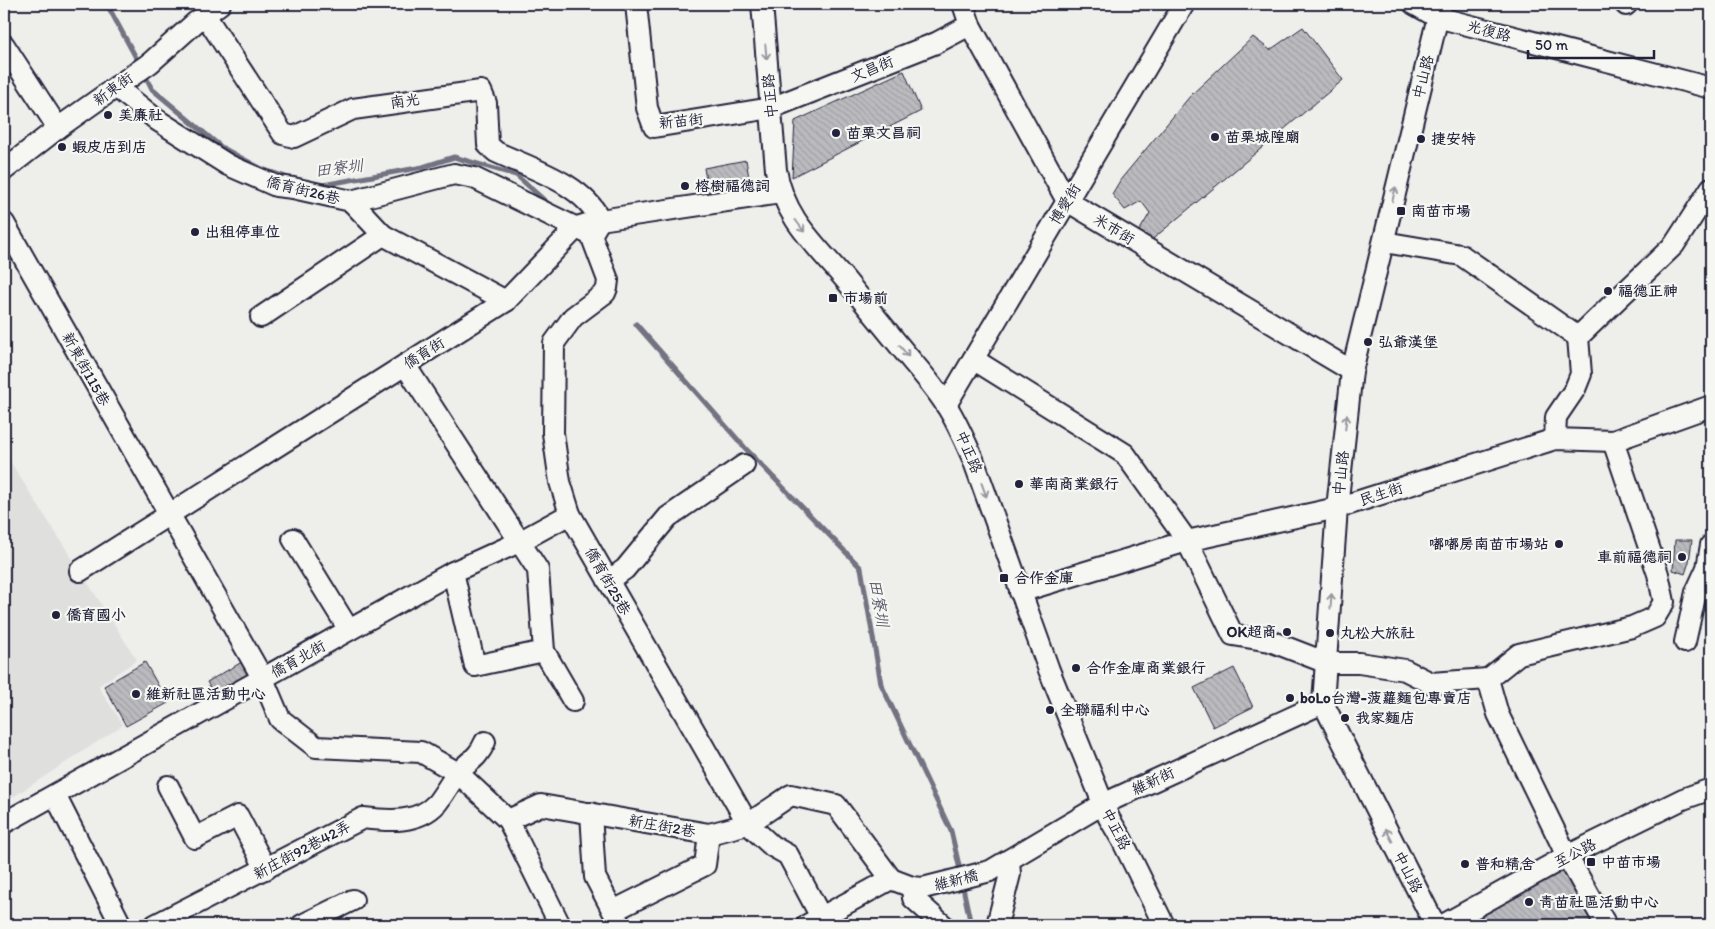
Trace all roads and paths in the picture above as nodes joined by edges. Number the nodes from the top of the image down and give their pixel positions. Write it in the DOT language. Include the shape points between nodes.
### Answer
graph roads {
  1 [pos="636,4"];
  2 [pos="762,4"];
  3 [pos="963,4"];
  4 [pos="1184,4"];
  5 [pos="1414,4"];
  6 [pos="213,9"];
  7 [pos="1439,11"];
  8 [pos="970,25"];
  9 [pos="4,45"];
  10 [pos="122,82"];
  11 [pos="1711,88"];
  12 [pos="771,108"];
  13 [pos="58,128"];
  14 [pos="4,170"];
  15 [pos="1711,188"];
  16 [pos="781,193"];
  17 [pos="351,201"];
  18 [pos="1067,201"];
  19 [pos="4,223"];
  20 [pos="589,227"];
  21 [pos="383,235"];
  22 [pos="1384,242"];
  23 [pos="506,301"];
  24 [pos="261,317"];
  25 [pos="1578,337"];
  26 [pos="973,359"];
  27 [pos="405,365"];
  28 [pos="1352,371"];
  29 [pos="946,405"];
  30 [pos="1711,406"];
  31 [pos="1555,439"];
  32 [pos="1613,441"];
  33 [pos="744,466"];
  34 [pos="1337,508"];
  35 [pos="570,514"];
  36 [pos="168,515"];
  37 [pos="293,538"];
  38 [pos="519,542"];
  39 [pos="1187,542"];
  40 [pos="1711,546"];
  41 [pos="80,571"];
  42 [pos="453,572"];
  43 [pos="608,581"];
  44 [pos="1020,592"];
  45 [pos="349,630"];
  46 [pos="1685,642"];
  47 [pos="544,651"];
  48 [pos="1327,663"];
  49 [pos="263,679"];
  50 [pos="1488,680"];
  51 [pos="573,700"];
  52 [pos="1323,703"];
  53 [pos="485,742"];
  54 [pos="458,773"];
  55 [pos="168,786"];
  56 [pos="1711,789"];
  57 [pos="55,795"];
  58 [pos="1103,804"];
  59 [pos="590,813"];
  60 [pos="508,820"];
  61 [pos="4,824"];
  62 [pos="748,824"];
  63 [pos="708,834"];
  64 [pos="1567,856"];
  65 [pos="1009,860"];
  66 [pos="266,869"];
  67 [pos="990,871"];
  68 [pos="891,879"];
  69 [pos="917,888"];
  70 [pos="353,900"];
  71 [pos="620,916"];
  72 [pos="814,921"];
  73 [pos="121,925"];
  74 [pos="155,925"];
  75 [pos="302,925"];
  76 [pos="560,925"];
  77 [pos="943,925"];
  78 [pos="997,925"];
  79 [pos="1164,925"];
  80 [pos="1435,925"];
  81 [pos="1443,925"];
  82 [pos="1606,925"];
  1 -- 12 [label="street, 新苗街" via="647,108 654,127"];
  2 -- 12 [label="street, 中正路, one-way"];
  3 -- 8 [label="street"];
  4 -- 18 [label="street, 博愛街"];
  5 -- 7 [label="street, 光復路"];
  6 -- 10 [label="street, 新東街" via="150,63"];
  6 -- 20 [label="street, 南光" via="284,134 294,137 353,109 481,91 486,103 488,145 496,152 579,192 596,211"];
  7 -- 11 [label="street, 光復路"];
  22 -- 7 [label="street, 中山路, one-way"];
  8 -- 12 [label="street, 文昌街" via="936,44"];
  8 -- 18 [label="street"];
  9 -- 13 [label="street"];
  10 -- 13 [label="street, 新東街"];
  10 -- 17 [label="street, 僑育街26巷" via="157,120 228,166 276,186"];
  12 -- 16 [label="street, 中正路"];
  13 -- 14 [label="street, 新東街"];
  15 -- 25 [label="street" via="1674,245"];
  16 -- 20 [label="street"];
  16 -- 29 [label="street, 中正路, one-way" via="795,221"];
  17 -- 20 [label="street, 僑育街26巷" via="454,174 474,178"];
  17 -- 21 [label="street"];
  18 -- 26 [label="street, 博愛街"];
  18 -- 28 [label="street, 米市街"];
  19 -- 36 [label="street, 新東街115巷"];
  20 -- 23 [label="street, 僑育街"];
  20 -- 35 [label="street, 僑育街25巷" via="608,280 607,288 573,317 554,343 553,433 560,482"];
  21 -- 23 [label="street"];
  21 -- 24 [label="street"];
  22 -- 25 [label="street" via="1461,255"];
  22 -- 28 [label="street, 中山路"];
  23 -- 27 [label="street, 僑育街"];
  25 -- 31 [label="street" via="1581,374 1575,389 1556,416"];
  26 -- 29 [label="street, 博愛街"];
  26 -- 39 [label="street" via="1125,454"];
  27 -- 36 [label="street, 僑育街"];
  27 -- 38 [label="street"];
  34 -- 28 [label="street, 中山路, one-way"];
  29 -- 44 [label="street, 中正路, one-way" via="973,459"];
  30 -- 32 [label="street, 民生街"];
  31 -- 32 [label="street, 民生街"];
  31 -- 34 [label="street, 民生街"];
  32 -- 50 [label="street" via="1658,574 1664,602 1655,617 1632,627 1519,654"];
  33 -- 43 [label="street" via="668,517 625,569"];
  34 -- 39 [label="street, 民生街"];
  48 -- 34 [label="street, 中山路, one-way"];
  35 -- 38 [label="street, 僑育北街"];
  35 -- 43 [label="street, 僑育街25巷"];
  36 -- 41 [label="street, 僑育街"];
  36 -- 49 [label="street, 新東街115巷"];
  37 -- 45 [label="street"];
  38 -- 42 [label="street, 僑育北街"];
  38 -- 47 [label="street" via="538,570"];
  39 -- 44 [label="street, 民生街"];
  39 -- 48 [label="street" via="1233,635 1270,640"];
  40 -- 46 [label="street"];
  42 -- 45 [label="street, 僑育北街"];
  42 -- 47 [label="street" via="476,666"];
  43 -- 62 [label="street, 僑育街25巷"];
  44 -- 58 [label="street, 中正路"];
  45 -- 49 [label="street, 僑育北街"];
  47 -- 51 [label="street"];
  48 -- 50 [label="street" via="1359,663 1405,670 1431,683"];
  48 -- 52 [label="street, 中山路"];
  49 -- 54 [label="street, 新東街115巷" via="280,719 316,747 421,752"];
  49 -- 57 [label="street, 僑育北街"];
  50 -- 64 [label="street" via="1498,714"];
  52 -- 58 [label="street, 維新街"];
  80 -- 52 [label="street, 中山路, one-way"];
  53 -- 54 [label="street, 新庄街92巷42弄" via="480,754"];
  54 -- 60 [label="street, 新東街115巷"];
  54 -- 66 [label="street, 新庄街92巷42弄" via="436,804 414,818 387,821 363,818"];
  55 -- 66 [label="street" via="195,838 238,816"];
  56 -- 64 [label="street, 至公路" via="1683,799"];
  57 -- 61 [label="street, 僑育北街"];
  57 -- 73 [label="street"];
  58 -- 65 [label="street, 維新街"];
  58 -- 79 [label="street, 中正路"];
  59 -- 60 [label="street, 新庄街2巷" via="541,805"];
  59 -- 63 [label="street, 新庄街2巷"];
  59 -- 71 [label="street" via="595,877"];
  60 -- 76 [label="street"];
  62 -- 63 [label="street, 新庄街2巷"];
  62 -- 68 [label="street, 新庄街2巷" via="791,795 836,805"];
  62 -- 72 [label="street, 僑育街25巷" via="772,846 788,855"];
  63 -- 71 [label="street" via="705,865"];
  64 -- 81 [label="street, 至公路"];
  64 -- 82 [label="street"];
  65 -- 67 [label="street, 維新街"];
  65 -- 78 [label="street" via="1010,874"];
  66 -- 74 [label="street, 新庄街92巷42弄"];
  67 -- 69 [label="street, 維新橋"];
  68 -- 69 [label="street"];
  68 -- 72 [label="street"];
  69 -- 77 [label="street" via="913,898"];
  70 -- 75 [label="street"];
}
